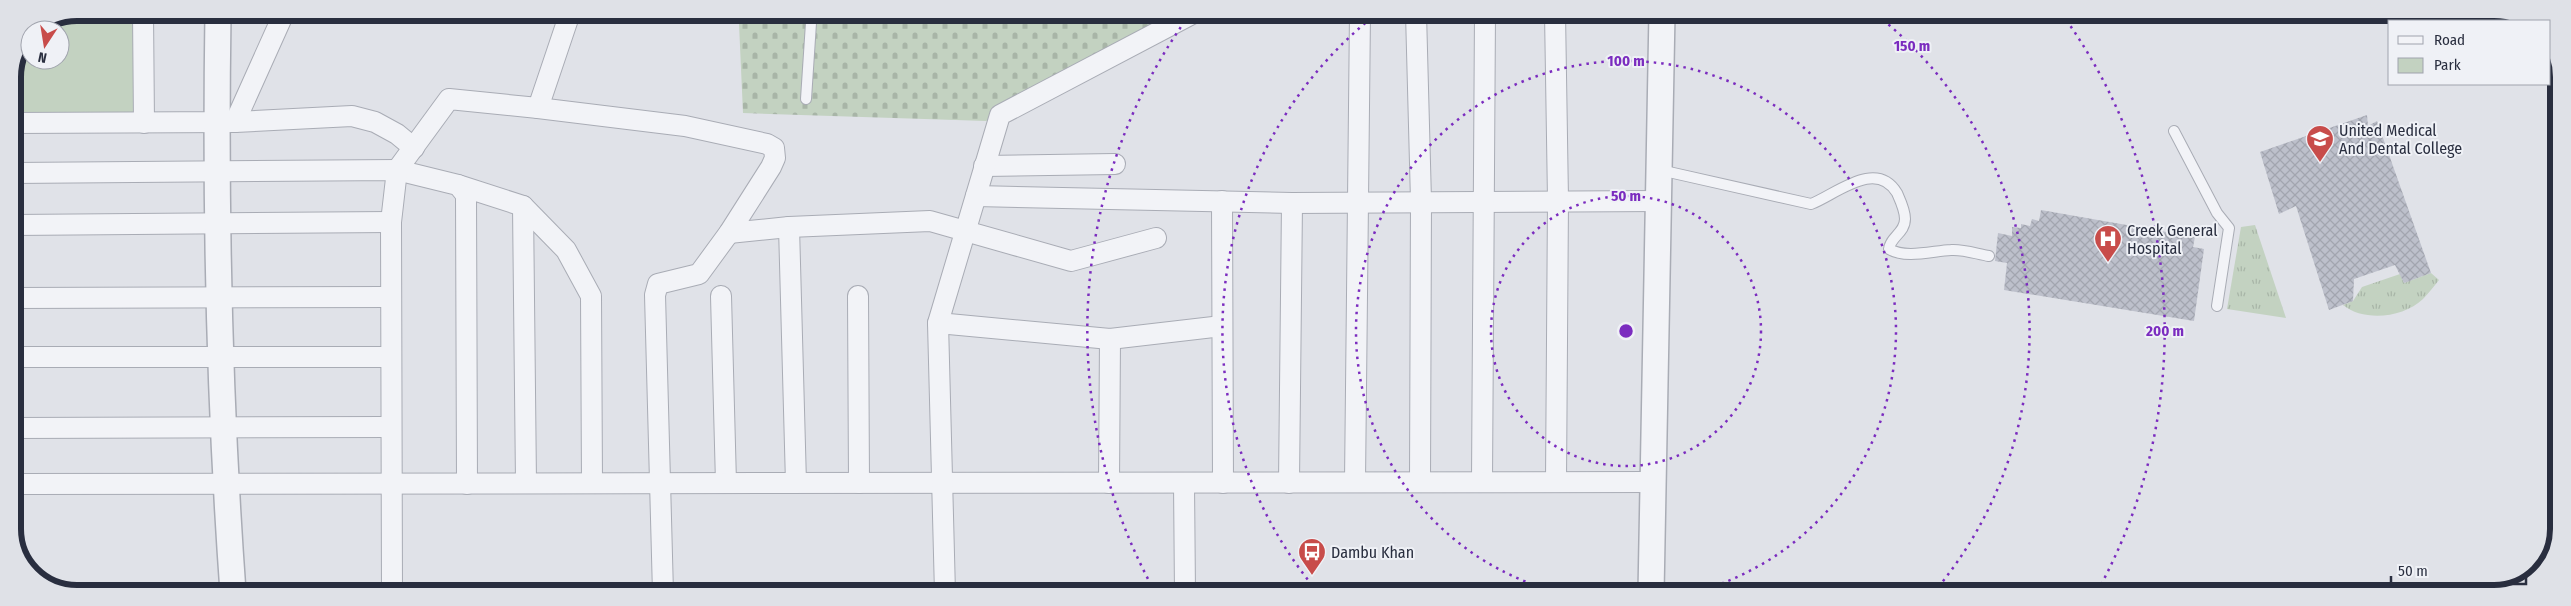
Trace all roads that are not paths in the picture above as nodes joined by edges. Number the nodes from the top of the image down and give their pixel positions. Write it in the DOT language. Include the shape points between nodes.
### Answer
graph roads {
  1 [pos="143,21"];
  2 [pos="219,21"];
  3 [pos="280,21"];
  4 [pos="567,21"];
  5 [pos="812,21"];
  6 [pos="1179,21"];
  7 [pos="1360,21"];
  8 [pos="1416,21"];
  9 [pos="1485,21"];
  10 [pos="1555,21"];
  11 [pos="1662,21"];
  12 [pos="806,99"];
  13 [pos="538,108"];
  14 [pos="144,122"];
  15 [pos="226,122"];
  16 [pos="21,123"];
  17 [pos="2174,131"];
  18 [pos="414,148"];
  19 [pos="1115,164"];
  20 [pos="984,166"];
  21 [pos="397,170"];
  22 [pos="1660,170"];
  23 [pos="21,172"];
  24 [pos="218,172"];
  25 [pos="458,185"];
  26 [pos="976,196"];
  27 [pos="1558,200"];
  28 [pos="1660,200"];
  29 [pos="1421,201"];
  30 [pos="1484,201"];
  31 [pos="1222,202"];
  32 [pos="1292,203"];
  33 [pos="1358,203"];
  34 [pos="523,206"];
  35 [pos="217,222"];
  36 [pos="391,222"];
  37 [pos="21,225"];
  38 [pos="789,227"];
  39 [pos="966,231"];
  40 [pos="729,233"];
  41 [pos="1156,238"];
  42 [pos="1989,256"];
  43 [pos="721,296"];
  44 [pos="858,296"];
  45 [pos="219,297"];
  46 [pos="391,297"];
  47 [pos="21,298"];
  48 [pos="2217,306"];
  49 [pos="938,323"];
  50 [pos="1222,326"];
  51 [pos="1110,339"];
  52 [pos="220,356"];
  53 [pos="21,357"];
  54 [pos="391,357"];
  55 [pos="224,427"];
  56 [pos="391,427"];
  57 [pos="21,428"];
  58 [pos="1356,482"];
  59 [pos="1420,482"];
  60 [pos="1482,482"];
  61 [pos="1556,482"];
  62 [pos="1653,482"];
  63 [pos="592,483"];
  64 [pos="660,483"];
  65 [pos="726,483"];
  66 [pos="796,483"];
  67 [pos="860,483"];
  68 [pos="943,483"];
  69 [pos="1109,483"];
  70 [pos="1184,483"];
  71 [pos="1223,483"];
  72 [pos="1289,483"];
  73 [pos="21,484"];
  74 [pos="225,484"];
  75 [pos="391,484"];
  76 [pos="467,484"];
  77 [pos="526,484"];
  78 [pos="232,585"];
  79 [pos="392,585"];
  80 [pos="663,585"];
  81 [pos="945,585"];
  82 [pos="1185,585"];
  83 [pos="1651,585"];
  1 -- 14 [label="street"];
  2 -- 15 [label="street"];
  3 -- 15 [label="street"];
  4 -- 13 [label="street"];
  5 -- 12 [label="lane"];
  6 -- 20 [label="street" via="1000,115"];
  7 -- 33 [label="street"];
  8 -- 29 [label="street"];
  9 -- 30 [label="street"];
  10 -- 27 [label="street"];
  11 -- 22 [label="street"];
  13 -- 18 [label="street" via="449,99"];
  13 -- 40 [label="street" via="685,126 768,144 774,148 775,158"];
  14 -- 15 [label="street"];
  14 -- 16 [label="street"];
  15 -- 18 [label="street" via="352,116 375,122"];
  15 -- 24 [label="street"];
  17 -- 48 [label="lane" via="2228,228"];
  18 -- 21 [label="street"];
  19 -- 20 [label="street"];
  20 -- 26 [label="street"];
  21 -- 24 [label="street"];
  21 -- 25 [label="street"];
  21 -- 36 [label="street"];
  22 -- 28 [label="street"];
  22 -- 42 [label="lane" via="1811,204 1832,191 1865,178 1883,181 1894,189 1905,217 1902,231 1889,249 1931,253 1953,250"];
  23 -- 24 [label="street"];
  24 -- 35 [label="street"];
  25 -- 34 [label="street"];
  25 -- 76 [label="street" via="466,195"];
  26 -- 31 [label="street"];
  26 -- 39 [label="street"];
  27 -- 28 [label="street"];
  27 -- 30 [label="street"];
  27 -- 61 [label="street"];
  28 -- 62 [label="street"];
  29 -- 30 [label="street"];
  29 -- 33 [label="street"];
  29 -- 59 [label="street"];
  30 -- 60 [label="street"];
  31 -- 32 [label="street"];
  31 -- 50 [label="street"];
  32 -- 33 [label="street"];
  32 -- 72 [label="street"];
  33 -- 58 [label="street"];
  34 -- 63 [label="street" via="566,250 591,296"];
  34 -- 77 [label="street"];
  35 -- 36 [label="street"];
  35 -- 37 [label="street"];
  35 -- 45 [label="street"];
  36 -- 46 [label="street"];
  38 -- 39 [label="street" via="930,221"];
  38 -- 40 [label="street"];
  38 -- 66 [label="street"];
  39 -- 41 [label="street" via="1071,261"];
  39 -- 49 [label="street"];
  40 -- 64 [label="street" via="699,274 658,284 655,295"];
  43 -- 65 [label="street"];
  44 -- 67 [label="street"];
  45 -- 46 [label="street"];
  45 -- 47 [label="street"];
  45 -- 52 [label="street"];
  46 -- 54 [label="street"];
  49 -- 51 [label="street"];
  49 -- 68 [label="street"];
  50 -- 51 [label="street"];
  50 -- 71 [label="street"];
  51 -- 69 [label="street"];
  52 -- 53 [label="street"];
  52 -- 54 [label="street"];
  52 -- 55 [label="street"];
  54 -- 56 [label="street"];
  55 -- 56 [label="street"];
  55 -- 57 [label="street"];
  55 -- 74 [label="street"];
  56 -- 75 [label="street"];
  58 -- 59 [label="street"];
  58 -- 72 [label="street"];
  59 -- 60 [label="street"];
  60 -- 61 [label="street"];
  61 -- 62 [label="street"];
  62 -- 83 [label="street"];
  63 -- 64 [label="street"];
  63 -- 77 [label="street"];
  64 -- 65 [label="street"];
  64 -- 80 [label="street"];
  65 -- 66 [label="street"];
  66 -- 67 [label="street"];
  67 -- 68 [label="street"];
  68 -- 69 [label="street"];
  68 -- 81 [label="street"];
  69 -- 70 [label="street"];
  70 -- 71 [label="street"];
  70 -- 82 [label="street"];
  71 -- 72 [label="street"];
  73 -- 74 [label="street"];
  74 -- 75 [label="street"];
  74 -- 78 [label="street"];
  75 -- 76 [label="street"];
  75 -- 79 [label="street"];
  76 -- 77 [label="street"];
}
